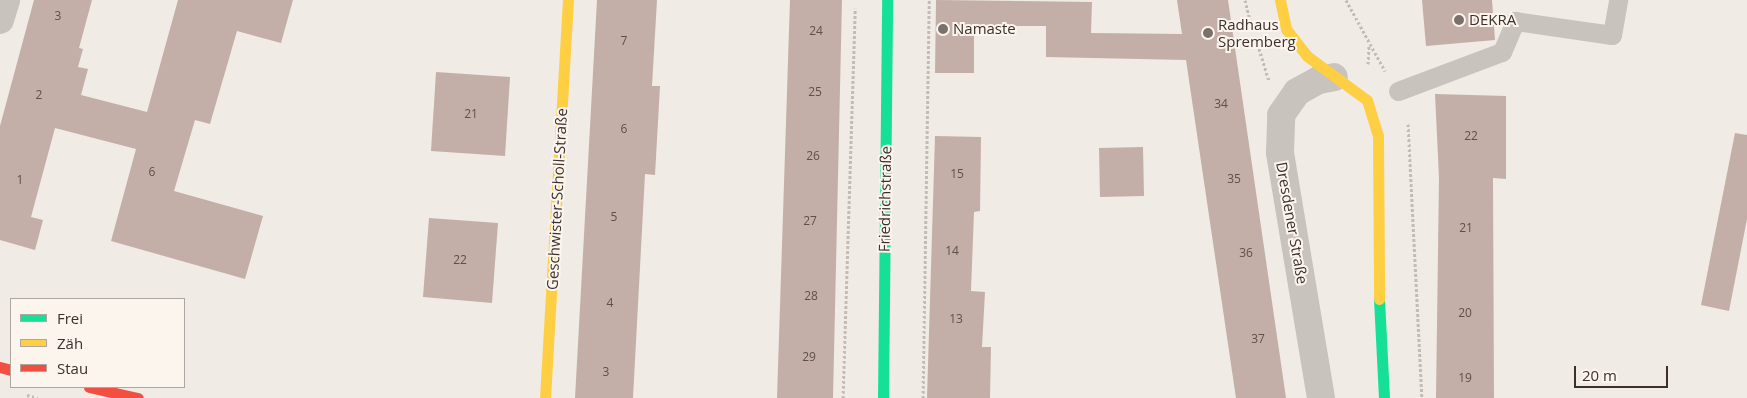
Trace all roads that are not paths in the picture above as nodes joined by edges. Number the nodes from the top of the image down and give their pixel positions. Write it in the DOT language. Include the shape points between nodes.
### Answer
graph roads {
  1 [pos="6,0"];
  2 [pos="568,0"];
  3 [pos="887,0"];
  4 [pos="1280,0"];
  5 [pos="1618,0"];
  6 [pos="0,20"];
  7 [pos="1334,77"];
  8 [pos="1398,92"];
  9 [pos="93,388"];
  10 [pos="138,398"];
  11 [pos="545,398"];
  12 [pos="883,398"];
  13 [pos="1321,398"];
  14 [pos="1384,398"];
  1 -- 6 [label="street"];
  2 -- 11 [label="street, Geschwister-Scholl-Straße"];
  3 -- 12 [label="street, Friedrichstraße"];
  4 -- 7 [label="street" via="1286,29 1307,56"];
  5 -- 8 [label="lane" via="1612,34 1515,21 1502,52"];
  7 -- 13 [label="street, Dresdener Straße" via="1319,80 1297,92 1281,115 1280,152"];
  7 -- 14 [label="street" via="1367,100 1378,136 1379,293"];
  9 -- 10 [label="street"];
}
